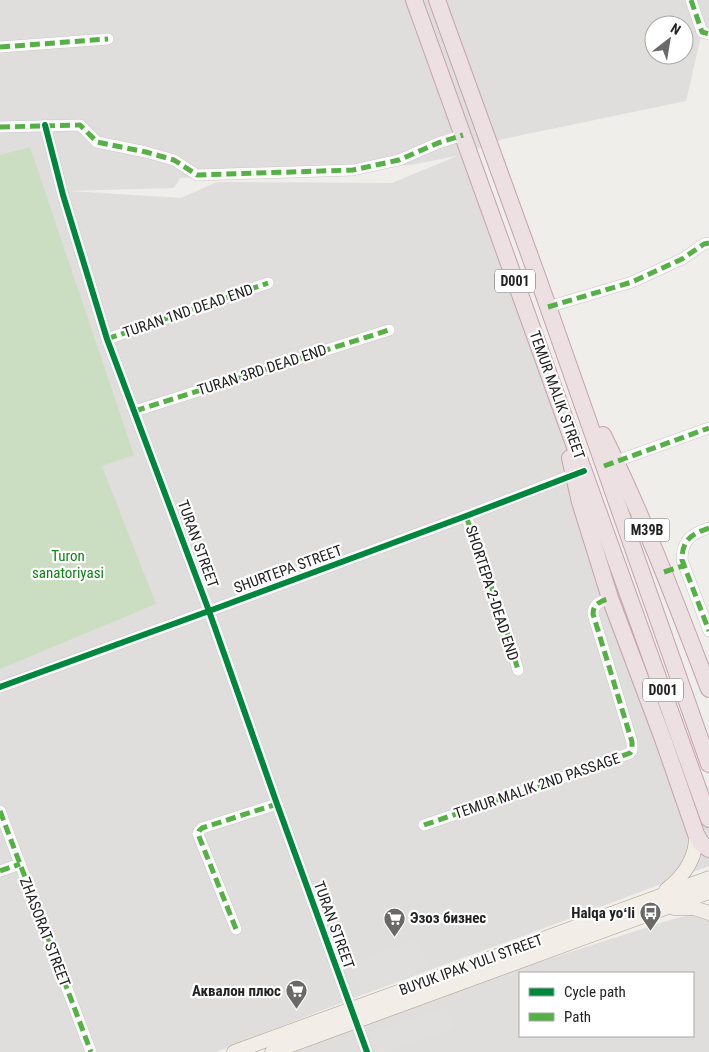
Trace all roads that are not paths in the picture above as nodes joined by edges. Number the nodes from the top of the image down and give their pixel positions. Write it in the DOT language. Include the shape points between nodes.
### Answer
graph roads {
  1 [pos="414,0"];
  2 [pos="438,0"];
  3 [pos="691,0"];
  4 [pos="709,34"];
  5 [pos="108,39"];
  6 [pos="0,46"];
  7 [pos="45,125"];
  8 [pos="0,127"];
  9 [pos="463,135"];
  10 [pos="709,242"];
  11 [pos="268,283"];
  12 [pos="548,307"];
  13 [pos="389,330"];
  14 [pos="107,339"];
  15 [pos="135,411"];
  16 [pos="709,428"];
  17 [pos="610,464"];
  18 [pos="579,473"];
  19 [pos="466,516"];
  20 [pos="709,528"];
  21 [pos="683,566"];
  22 [pos="664,572"];
  23 [pos="610,598"];
  24 [pos="210,611"];
  25 [pos="709,631"];
  26 [pos="518,670"];
  27 [pos="0,687"];
  28 [pos="709,689"];
  29 [pos="709,764"];
  30 [pos="277,804"];
  31 [pos="0,811"];
  32 [pos="709,819"];
  33 [pos="424,825"];
  34 [pos="696,834"];
  35 [pos="709,849"];
  36 [pos="20,864"];
  37 [pos="0,871"];
  38 [pos="709,878"];
  39 [pos="709,892"];
  40 [pos="656,904"];
  41 [pos="709,913"];
  42 [pos="236,929"];
  43 [pos="354,1015"];
  44 [pos="92,1052"];
  45 [pos="234,1052"];
  46 [pos="272,1052"];
  47 [pos="367,1052"];
  1 -- 9 [label="highway, TEMUR MALIK STREET / D001"];
  2 -- 12 [label="highway, TEMUR MALIK STREET / D001"];
  3 -- 4 [label="street" via="702,32"];
  5 -- 6 [label="street"];
  7 -- 8 [label="street"];
  7 -- 9 [label="street" via="80,125 97,142 174,160 196,176 353,170 399,160"];
  7 -- 14 [label="street, TURAN STREET"];
  9 -- 18 [label="highway, TEMUR MALIK STREET / D001" via="552,383"];
  10 -- 12 [label="street" via="682,259 632,282"];
  11 -- 14 [label="street, TURАN 1ND DEAD END"];
  12 -- 17 [label="highway, TEMUR MALIK STREET / D001"];
  13 -- 15 [label="street, TURAN 3RD DEAD END"];
  14 -- 15 [label="street, TURAN STREET"];
  15 -- 24 [label="street, TURAN STREET"];
  16 -- 17 [label="street"];
  17 -- 22 [label="highway, M39B" via="626,481"];
  17 -- 29 [label="highway, TEMUR MALIK STREET / D001"];
  18 -- 19 [label="street, SHURTEPA STREET"];
  18 -- 23 [label="highway" via="580,502"];
  18 -- 32 [label="highway, TEMUR MALIK STREET / D001"];
  19 -- 24 [label="street, SHURTEPA STREET"];
  19 -- 26 [label="street, SHORTEPA 2-DEAD END"];
  20 -- 21 [label="street" via="693,535 685,544"];
  21 -- 22 [label="street"];
  21 -- 25 [label="street"];
  22 -- 28 [label="highway, M39B"];
  23 -- 33 [label="street, TEMUR MALIK 2ND PASSAGE" via="597,604 593,614 632,742 630,753"];
  23 -- 34 [label="highway"];
  24 -- 27 [label="street, SHURTEPA STREET"];
  24 -- 30 [label="street, TURAN STREET"];
  30 -- 42 [label="street" via="202,828 198,834"];
  30 -- 43 [label="street, TURAN STREET"];
  31 -- 36 [label="street, ZHASORAT STREET"];
  34 -- 35 [label="highway"];
  34 -- 40 [label="main road" via="694,854 685,872"];
  36 -- 37 [label="street"];
  36 -- 44 [label="street, ZHASORAT STREET"];
  38 -- 40 [label="main road, BUYUK IPAK YULI STREET"];
  39 -- 40 [label="main road, BUYUK IPAK YULI STREET"];
  40 -- 41 [label="main road"];
  40 -- 43 [label="main road, BUYUK IPAK YULI STREET"];
  43 -- 45 [label="main road, BUYUK IPAK YULI STREET"];
  43 -- 46 [label="main road, BUYUK IPAK YULI STREET"];
  43 -- 47 [label="street, TURAN STREET"];
}
